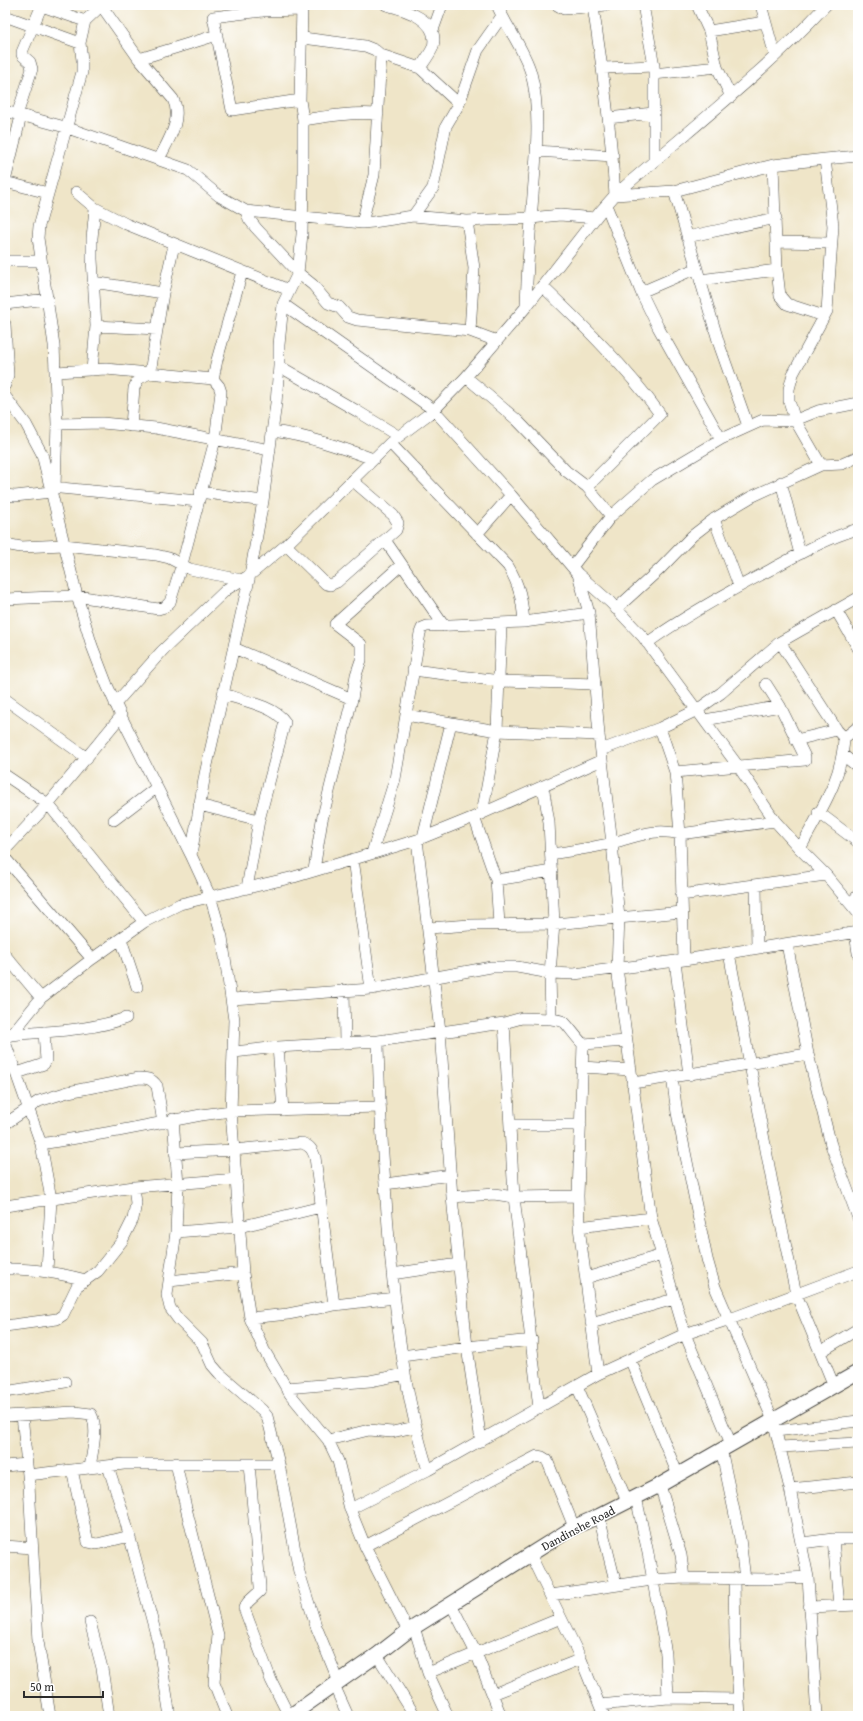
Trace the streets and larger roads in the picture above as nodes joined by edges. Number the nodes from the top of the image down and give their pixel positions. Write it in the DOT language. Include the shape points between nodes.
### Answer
graph roads {
  1 [pos="42,5"];
  2 [pos="101,5"];
  3 [pos="386,5"];
  4 [pos="442,5"];
  5 [pos="497,5"];
  6 [pos="558,5"];
  7 [pos="607,5"];
  8 [pos="643,5"];
  9 [pos="697,5"];
  10 [pos="761,5"];
  11 [pos="823,6"];
  12 [pos="593,7"];
  13 [pos="302,8"];
  14 [pos="5,16"];
  15 [pos="502,16"];
  16 [pos="85,21"];
  17 [pos="765,22"];
  18 [pos="33,26"];
  19 [pos="433,30"];
  20 [pos="709,31"];
  21 [pos="217,35"];
  22 [pos="303,38"];
  23 [pos="80,43"];
  24 [pos="381,55"];
  25 [pos="775,56"];
  26 [pos="139,59"];
  27 [pos="717,67"];
  28 [pos="420,68"];
  29 [pos="603,68"];
  30 [pos="654,70"];
  31 [pos="731,97"];
  32 [pos="300,100"];
  33 [pos="460,104"];
  34 [pos="5,110"];
  35 [pos="653,113"];
  36 [pos="378,114"];
  37 [pos="19,115"];
  38 [pos="608,118"];
  39 [pos="303,120"];
  40 [pos="65,127"];
  41 [pos="536,151"];
  42 [pos="612,156"];
  43 [pos="858,156"];
  44 [pos="825,158"];
  45 [pos="159,159"];
  46 [pos="654,160"];
  47 [pos="773,165"];
  48 [pos="5,178"];
  49 [pos="674,191"];
  50 [pos="48,192"];
  51 [pos="76,192"];
  52 [pos="615,195"];
  53 [pos="606,205"];
  54 [pos="95,208"];
  55 [pos="246,211"];
  56 [pos="413,216"];
  57 [pos="303,217"];
  58 [pos="531,218"];
  59 [pos="595,218"];
  60 [pos="776,218"];
  61 [pos="467,221"];
  62 [pos="362,222"];
  63 [pos="687,237"];
  64 [pos="776,242"];
  65 [pos="832,243"];
  66 [pos="174,245"];
  67 [pos="5,261"];
  68 [pos="40,261"];
  69 [pos="697,268"];
  70 [pos="777,270"];
  71 [pos="242,272"];
  72 [pos="298,273"];
  73 [pos="700,280"];
  74 [pos="93,282"];
  75 [pos="542,286"];
  76 [pos="289,290"];
  77 [pos="641,292"];
  78 [pos="163,293"];
  79 [pos="48,299"];
  80 [pos="5,304"];
  81 [pos="283,304"];
  82 [pos="526,307"];
  83 [pos="824,316"];
  84 [pos="5,324"];
  85 [pos="96,326"];
  86 [pos="157,329"];
  87 [pos="470,332"];
  88 [pos="497,341"];
  89 [pos="279,366"];
  90 [pos="92,370"];
  91 [pos="56,372"];
  92 [pos="150,373"];
  93 [pos="466,377"];
  94 [pos="213,379"];
  95 [pos="5,384"];
  96 [pos="5,396"];
  97 [pos="858,403"];
  98 [pos="434,410"];
  99 [pos="795,420"];
  100 [pos="57,424"];
  101 [pos="131,426"];
  102 [pos="748,426"];
  103 [pos="272,431"];
  104 [pos="722,439"];
  105 [pos="215,440"];
  106 [pos="394,440"];
  107 [pos="270,450"];
  108 [pos="858,457"];
  109 [pos="373,459"];
  110 [pos="821,465"];
  111 [pos="352,480"];
  112 [pos="781,482"];
  113 [pos="587,487"];
  114 [pos="52,489"];
  115 [pos="5,495"];
  116 [pos="511,495"];
  117 [pos="199,496"];
  118 [pos="263,501"];
  119 [pos="611,516"];
  120 [pos="714,519"];
  121 [pos="858,529"];
  122 [pos="477,534"];
  123 [pos="385,540"];
  124 [pos="5,544"];
  125 [pos="64,544"];
  126 [pos="286,545"];
  127 [pos="800,554"];
  128 [pos="182,564"];
  129 [pos="401,565"];
  130 [pos="575,571"];
  131 [pos="245,578"];
  132 [pos="739,586"];
  133 [pos="77,596"];
  134 [pos="858,598"];
  135 [pos="5,599"];
  136 [pos="616,609"];
  137 [pos="836,610"];
  138 [pos="589,613"];
  139 [pos="524,622"];
  140 [pos="501,624"];
  141 [pos="444,626"];
  142 [pos="780,642"];
  143 [pos="647,643"];
  144 [pos="234,648"];
  145 [pos="858,648"];
  146 [pos="413,670"];
  147 [pos="500,680"];
  148 [pos="594,684"];
  149 [pos="766,684"];
  150 [pos="223,694"];
  151 [pos="5,699"];
  152 [pos="352,699"];
  153 [pos="115,704"];
  154 [pos="780,706"];
  155 [pos="697,710"];
  156 [pos="406,715"];
  157 [pos="120,716"];
  158 [pos="705,720"];
  159 [pos="452,723"];
  160 [pos="858,727"];
  161 [pos="660,728"];
  162 [pos="497,731"];
  163 [pos="840,734"];
  164 [pos="599,735"];
  165 [pos="796,740"];
  166 [pos="602,755"];
  167 [pos="843,755"];
  168 [pos="87,758"];
  169 [pos="738,766"];
  170 [pos="858,767"];
  171 [pos="675,772"];
  172 [pos="5,775"];
  173 [pos="543,786"];
  174 [pos="156,788"];
  175 [pos="48,804"];
  176 [pos="199,805"];
  177 [pos="818,812"];
  178 [pos="478,815"];
  179 [pos="114,820"];
  180 [pos="259,820"];
  181 [pos="775,821"];
  182 [pos="680,834"];
  183 [pos="420,838"];
  184 [pos="858,842"];
  185 [pos="612,843"];
  186 [pos="800,849"];
  187 [pos="5,850"];
  188 [pos="372,853"];
  189 [pos="551,854"];
  190 [pos="191,855"];
  191 [pos="5,858"];
  192 [pos="353,859"];
  193 [pos="314,870"];
  194 [pos="552,871"];
  195 [pos="826,875"];
  196 [pos="496,880"];
  197 [pos="756,885"];
  198 [pos="247,888"];
  199 [pos="681,895"];
  200 [pos="858,895"];
  201 [pos="210,896"];
  202 [pos="854,908"];
  203 [pos="682,912"];
  204 [pos="618,918"];
  205 [pos="144,922"];
  206 [pos="499,924"];
  207 [pos="554,924"];
  208 [pos="429,928"];
  209 [pos="856,932"];
  210 [pos="121,939"];
  211 [pos="787,944"];
  212 [pos="757,948"];
  213 [pos="729,953"];
  214 [pos="858,953"];
  215 [pos="5,955"];
  216 [pos="92,959"];
  217 [pos="680,960"];
  218 [pos="617,968"];
  219 [pos="550,973"];
  220 [pos="433,978"];
  221 [pos="137,986"];
  222 [pos="371,988"];
  223 [pos="344,990"];
  224 [pos="41,998"];
  225 [pos="232,999"];
  226 [pos="126,1018"];
  227 [pos="551,1019"];
  228 [pos="504,1024"];
  229 [pos="440,1031"];
  230 [pos="44,1032"];
  231 [pos="7,1038"];
  232 [pos="378,1041"];
  233 [pos="627,1041"];
  234 [pos="346,1043"];
  235 [pos="583,1044"];
  236 [pos="278,1047"];
  237 [pos="234,1052"];
  238 [pos="808,1054"];
  239 [pos="749,1063"];
  240 [pos="582,1067"];
  241 [pos="631,1070"];
  242 [pos="17,1073"];
  243 [pos="689,1075"];
  244 [pos="672,1077"];
  245 [pos="632,1083"];
  246 [pos="379,1107"];
  247 [pos="29,1108"];
  248 [pos="282,1110"];
  249 [pos="231,1112"];
  250 [pos="168,1121"];
  251 [pos="5,1124"];
  252 [pos="510,1125"];
  253 [pos="581,1125"];
  254 [pos="41,1144"];
  255 [pos="234,1150"];
  256 [pos="176,1153"];
  257 [pos="451,1175"];
  258 [pos="237,1179"];
  259 [pos="178,1184"];
  260 [pos="384,1184"];
  261 [pos="134,1187"];
  262 [pos="578,1196"];
  263 [pos="452,1197"];
  264 [pos="514,1197"];
  265 [pos="51,1199"];
  266 [pos="5,1206"];
  267 [pos="321,1207"];
  268 [pos="651,1218"];
  269 [pos="858,1218"];
  270 [pos="239,1227"];
  271 [pos="579,1227"];
  272 [pos="176,1232"];
  273 [pos="662,1255"];
  274 [pos="458,1264"];
  275 [pos="5,1269"];
  276 [pos="47,1271"];
  277 [pos="858,1271"];
  278 [pos="243,1273"];
  279 [pos="392,1274"];
  280 [pos="586,1278"];
  281 [pos="86,1280"];
  282 [pos="169,1281"];
  283 [pos="796,1294"];
  284 [pos="395,1298"];
  285 [pos="674,1299"];
  286 [pos="334,1305"];
  287 [pos="250,1318"];
  288 [pos="730,1319"];
  289 [pos="591,1323"];
  290 [pos="5,1326"];
  291 [pos="858,1330"];
  292 [pos="685,1334"];
  293 [pos="532,1340"];
  294 [pos="466,1347"];
  295 [pos="820,1352"];
  296 [pos="402,1356"];
  297 [pos="630,1359"];
  298 [pos="858,1372"];
  299 [pos="405,1374"];
  300 [pos="598,1374"];
  301 [pos="65,1382"];
  302 [pos="577,1386"];
  303 [pos="834,1386"];
  304 [pos="286,1388"];
  305 [pos="5,1392"];
  306 [pos="539,1408"];
  307 [pos="22,1415"];
  308 [pos="5,1416"];
  309 [pos="858,1421"];
  310 [pos="775,1426"];
  311 [pos="415,1427"];
  312 [pos="328,1440"];
  313 [pos="481,1441"];
  314 [pos="858,1443"];
  315 [pos="726,1447"];
  316 [pos="780,1447"];
  317 [pos="176,1463"];
  318 [pos="249,1464"];
  319 [pos="278,1464"];
  320 [pos="5,1466"];
  321 [pos="108,1466"];
  322 [pos="90,1468"];
  323 [pos="27,1470"];
  324 [pos="72,1470"];
  325 [pos="428,1470"];
  326 [pos="678,1475"];
  327 [pos="858,1482"];
  328 [pos="660,1485"];
  329 [pos="790,1489"];
  330 [pos="631,1499"];
  331 [pos="350,1510"];
  332 [pos="599,1516"];
  333 [pos="574,1527"];
  334 [pos="130,1536"];
  335 [pos="833,1539"];
  336 [pos="858,1539"];
  337 [pos="802,1543"];
  338 [pos="5,1546"];
  339 [pos="365,1546"];
  340 [pos="32,1548"];
  341 [pos="530,1554"];
  342 [pos="808,1577"];
  343 [pos="684,1578"];
  344 [pos="740,1579"];
  345 [pos="652,1580"];
  346 [pos="616,1585"];
  347 [pos="550,1595"];
  348 [pos="451,1604"];
  349 [pos="858,1605"];
  350 [pos="839,1606"];
  351 [pos="809,1607"];
  352 [pos="561,1618"];
  353 [pos="90,1622"];
  354 [pos="411,1629"];
  355 [pos="476,1653"];
  356 [pos="377,1655"];
  357 [pos="581,1659"];
  358 [pos="428,1673"];
  359 [pos="336,1684"];
  360 [pos="493,1694"];
  361 [pos="668,1698"];
  362 [pos="739,1698"];
  363 [pos="600,1705"];
  364 [pos="50,1716"];
  365 [pos="109,1716"];
  366 [pos="170,1716"];
  367 [pos="227,1716"];
  368 [pos="289,1716"];
  369 [pos="348,1716"];
  370 [pos="415,1716"];
  371 [pos="448,1716"];
  372 [pos="501,1716"];
  373 [pos="604,1716"];
  374 [pos="740,1716"];
  375 [pos="818,1716"];
  1 -- 16 [label="street"];
  1 -- 18 [label="street"];
  2 -- 16 [label="street"];
  2 -- 26 [label="street"];
  3 -- 19 [label="street" via="415,15"];
  4 -- 19 [label="street"];
  5 -- 15 [label="street"];
  6 -- 12 [label="street" via="564,9"];
  7 -- 12 [label="street"];
  8 -- 30 [label="street"];
  9 -- 20 [label="street"];
  10 -- 17 [label="street"];
  11 -- 25 [label="street"];
  12 -- 29 [label="street"];
  13 -- 21 [label="street" via="213,17"];
  13 -- 22 [label="street"];
  14 -- 18 [label="street"];
  15 -- 33 [label="street" via="478,50"];
  15 -- 41 [label="street" via="523,53 530,73 535,104"];
  16 -- 23 [label="street"];
  17 -- 20 [label="street"];
  17 -- 25 [label="street"];
  18 -- 23 [label="street"];
  18 -- 37 [label="street" via="22,55 30,62 32,69"];
  19 -- 28 [label="street" via="432,48"];
  20 -- 27 [label="street"];
  21 -- 26 [label="street"];
  21 -- 32 [label="street" via="232,110"];
  22 -- 24 [label="street" via="365,46"];
  22 -- 32 [label="street"];
  23 -- 40 [label="street" via="82,72"];
  24 -- 28 [label="street"];
  24 -- 36 [label="street"];
  25 -- 31 [label="street"];
  26 -- 45 [label="street" via="176,106 174,126"];
  27 -- 30 [label="street"];
  27 -- 31 [label="street"];
  28 -- 33 [label="street"];
  29 -- 30 [label="street"];
  29 -- 38 [label="street"];
  30 -- 35 [label="street"];
  31 -- 46 [label="street"];
  32 -- 39 [label="street"];
  33 -- 56 [label="street" via="446,126 433,188"];
  34 -- 37 [label="street"];
  35 -- 38 [label="street"];
  35 -- 46 [label="street"];
  36 -- 39 [label="street" via="350,113"];
  36 -- 62 [label="street" via="374,175"];
  37 -- 40 [label="street"];
  37 -- 48 [label="street"];
  38 -- 42 [label="street"];
  39 -- 57 [label="street"];
  40 -- 45 [label="street"];
  40 -- 50 [label="street"];
  41 -- 42 [label="street"];
  41 -- 58 [label="street"];
  42 -- 52 [label="street"];
  43 -- 44 [label="street"];
  44 -- 47 [label="street"];
  44 -- 65 [label="street"];
  45 -- 55 [label="street" via="188,170 219,196"];
  46 -- 52 [label="street"];
  47 -- 49 [label="street"];
  47 -- 60 [label="street"];
  48 -- 50 [label="street"];
  49 -- 52 [label="street"];
  49 -- 63 [label="street"];
  50 -- 68 [label="street" via="39,226"];
  51 -- 54 [label="street"];
  52 -- 53 [label="street"];
  53 -- 59 [label="street"];
  53 -- 77 [label="street"];
  54 -- 66 [label="street"];
  54 -- 74 [label="street" via="92,238"];
  55 -- 57 [label="street"];
  55 -- 72 [label="street" via="256,228"];
  56 -- 61 [label="street"];
  56 -- 62 [label="street"];
  57 -- 62 [label="street"];
  57 -- 72 [label="street"];
  58 -- 59 [label="street" via="560,215"];
  58 -- 61 [label="street"];
  58 -- 82 [label="street"];
  59 -- 75 [label="street"];
  60 -- 63 [label="street"];
  60 -- 64 [label="street"];
  61 -- 87 [label="street" via="474,268"];
  63 -- 69 [label="street"];
  64 -- 65 [label="street"];
  64 -- 70 [label="street"];
  65 -- 83 [label="street" via="829,299"];
  66 -- 71 [label="street"];
  66 -- 78 [label="street"];
  67 -- 68 [label="street"];
  68 -- 79 [label="street"];
  69 -- 73 [label="street"];
  69 -- 77 [label="street"];
  70 -- 73 [label="street"];
  70 -- 83 [label="street" via="780,296 787,304"];
  71 -- 76 [label="street"];
  71 -- 94 [label="street" via="216,360"];
  72 -- 76 [label="street"];
  72 -- 87 [label="street" via="314,285 328,303 339,307 348,317"];
  73 -- 102 [label="street"];
  74 -- 78 [label="street"];
  74 -- 85 [label="street"];
  75 -- 82 [label="street"];
  75 -- 113 [label="street" via="590,332 660,414"];
  76 -- 81 [label="street"];
  77 -- 104 [label="street" via="664,340"];
  78 -- 86 [label="street"];
  79 -- 80 [label="street"];
  79 -- 91 [label="street"];
  81 -- 89 [label="street"];
  81 -- 98 [label="street"];
  82 -- 88 [label="street"];
  83 -- 99 [label="street" via="793,374 789,401"];
  84 -- 95 [label="street" via="8,374"];
  85 -- 86 [label="street"];
  85 -- 90 [label="street"];
  86 -- 92 [label="street"];
  87 -- 88 [label="street"];
  88 -- 93 [label="street"];
  89 -- 103 [label="street"];
  89 -- 106 [label="street" via="357,411"];
  90 -- 91 [label="street"];
  90 -- 92 [label="street"];
  91 -- 100 [label="street"];
  92 -- 94 [label="street"];
  92 -- 101 [label="street" via="138,379 134,388"];
  93 -- 98 [label="street"];
  93 -- 113 [label="street" via="517,420 566,471"];
  94 -- 105 [label="street" via="221,392"];
  96 -- 114 [label="street" via="26,424 42,454"];
  97 -- 99 [label="street" via="818,411"];
  98 -- 106 [label="street"];
  98 -- 116 [label="street"];
  99 -- 102 [label="street" via="763,420"];
  99 -- 110 [label="street"];
  100 -- 101 [label="street" via="102,423"];
  100 -- 114 [label="street"];
  101 -- 105 [label="street" via="156,428"];
  102 -- 104 [label="street"];
  103 -- 107 [label="street"];
  103 -- 109 [label="street" via="318,440"];
  104 -- 119 [label="street" via="652,480"];
  105 -- 107 [label="street"];
  105 -- 117 [label="street"];
  106 -- 109 [label="street"];
  106 -- 122 [label="street"];
  107 -- 118 [label="street"];
  108 -- 110 [label="street" via="842,464"];
  109 -- 111 [label="street"];
  110 -- 112 [label="street"];
  111 -- 123 [label="street" via="397,520 396,530"];
  111 -- 126 [label="street"];
  112 -- 120 [label="street"];
  112 -- 127 [label="street"];
  113 -- 119 [label="street"];
  114 -- 115 [label="street" via="15,496"];
  114 -- 117 [label="street"];
  114 -- 125 [label="street"];
  116 -- 122 [label="street"];
  116 -- 130 [label="street"];
  117 -- 118 [label="street"];
  117 -- 128 [label="street"];
  118 -- 131 [label="street"];
  119 -- 130 [label="street"];
  120 -- 132 [label="street"];
  120 -- 136 [label="street" via="692,536"];
  121 -- 127 [label="street"];
  122 -- 139 [label="street" via="508,566 517,581"];
  123 -- 126 [label="street" via="337,582 330,585"];
  123 -- 129 [label="street"];
  124 -- 125 [label="street" via="21,547"];
  125 -- 128 [label="street" via="156,555"];
  125 -- 133 [label="street"];
  126 -- 131 [label="street"];
  127 -- 132 [label="street"];
  128 -- 131 [label="street" via="190,569"];
  128 -- 133 [label="street" via="170,602 165,607 158,609"];
  129 -- 141 [label="street"];
  129 -- 152 [label="street" via="335,624 358,640 362,647"];
  130 -- 136 [label="street"];
  130 -- 138 [label="street"];
  131 -- 144 [label="street" via="244,599"];
  131 -- 153 [label="street" via="227,589 162,651"];
  132 -- 143 [label="street" via="672,625"];
  133 -- 135 [label="street"];
  133 -- 153 [label="street" via="92,646"];
  134 -- 137 [label="street"];
  136 -- 143 [label="street"];
  137 -- 142 [label="street"];
  137 -- 145 [label="street"];
  138 -- 139 [label="street"];
  138 -- 148 [label="street"];
  139 -- 140 [label="street"];
  140 -- 141 [label="street"];
  140 -- 147 [label="street"];
  141 -- 146 [label="street" via="422,628"];
  142 -- 155 [label="street"];
  142 -- 163 [label="street"];
  143 -- 155 [label="street"];
  144 -- 150 [label="street"];
  144 -- 152 [label="street"];
  146 -- 147 [label="street"];
  146 -- 156 [label="street"];
  147 -- 148 [label="street"];
  147 -- 162 [label="street"];
  148 -- 164 [label="street"];
  149 -- 154 [label="street"];
  150 -- 176 [label="street"];
  150 -- 180 [label="street" via="270,710 281,715 285,722"];
  151 -- 168 [label="street"];
  152 -- 193 [label="street" via="322,820"];
  153 -- 157 [label="street"];
  154 -- 158 [label="street"];
  154 -- 165 [label="street"];
  155 -- 158 [label="street"];
  155 -- 161 [label="street"];
  156 -- 159 [label="street"];
  156 -- 188 [label="street" via="394,779"];
  157 -- 168 [label="street"];
  157 -- 174 [label="street"];
  158 -- 169 [label="street"];
  159 -- 162 [label="street"];
  159 -- 183 [label="street"];
  160 -- 163 [label="street"];
  161 -- 166 [label="street"];
  161 -- 171 [label="street"];
  162 -- 164 [label="street"];
  162 -- 178 [label="street"];
  163 -- 165 [label="street"];
  163 -- 167 [label="street"];
  164 -- 166 [label="street"];
  165 -- 169 [label="street" via="805,757 803,761"];
  166 -- 173 [label="street"];
  166 -- 185 [label="street"];
  167 -- 170 [label="street"];
  167 -- 177 [label="street" via="828,798"];
  168 -- 175 [label="street"];
  169 -- 171 [label="street"];
  169 -- 181 [label="street"];
  171 -- 182 [label="street"];
  172 -- 175 [label="street"];
  173 -- 178 [label="street"];
  173 -- 189 [label="street"];
  174 -- 179 [label="street"];
  174 -- 190 [label="street"];
  175 -- 187 [label="street"];
  175 -- 205 [label="street"];
  176 -- 180 [label="street"];
  176 -- 190 [label="street"];
  177 -- 184 [label="street"];
  177 -- 186 [label="street"];
  178 -- 183 [label="street"];
  178 -- 196 [label="street"];
  180 -- 198 [label="street"];
  181 -- 182 [label="street"];
  181 -- 186 [label="street"];
  182 -- 185 [label="street" via="667,830 656,831"];
  182 -- 199 [label="street"];
  183 -- 188 [label="street"];
  183 -- 208 [label="street"];
  185 -- 189 [label="street"];
  185 -- 204 [label="street"];
  186 -- 195 [label="street"];
  188 -- 192 [label="street"];
  189 -- 194 [label="street"];
  190 -- 201 [label="street"];
  191 -- 216 [label="street"];
  192 -- 193 [label="street"];
  192 -- 222 [label="street"];
  193 -- 198 [label="street"];
  194 -- 196 [label="street"];
  194 -- 207 [label="street"];
  195 -- 197 [label="street"];
  195 -- 202 [label="street"];
  196 -- 206 [label="street"];
  197 -- 199 [label="street"];
  197 -- 212 [label="street"];
  198 -- 201 [label="street"];
  199 -- 203 [label="street"];
  200 -- 202 [label="street"];
  201 -- 205 [label="street" via="180,904"];
  201 -- 225 [label="street" via="222,936"];
  203 -- 204 [label="street"];
  203 -- 217 [label="street"];
  204 -- 207 [label="street"];
  204 -- 218 [label="street"];
  205 -- 210 [label="street"];
  206 -- 207 [label="street"];
  206 -- 208 [label="street"];
  207 -- 219 [label="street"];
  208 -- 220 [label="street"];
  209 -- 211 [label="street"];
  209 -- 214 [label="street"];
  210 -- 216 [label="street"];
  210 -- 221 [label="street"];
  211 -- 212 [label="street"];
  211 -- 238 [label="street"];
  212 -- 213 [label="street"];
  213 -- 217 [label="street"];
  213 -- 239 [label="street"];
  215 -- 224 [label="street"];
  216 -- 224 [label="street"];
  217 -- 218 [label="street"];
  217 -- 243 [label="street"];
  218 -- 219 [label="street" via="574,974"];
  218 -- 233 [label="street"];
  219 -- 220 [label="street" via="517,967 497,967"];
  219 -- 227 [label="street"];
  220 -- 222 [label="street"];
  220 -- 229 [label="street"];
  222 -- 223 [label="street"];
  223 -- 225 [label="street"];
  223 -- 234 [label="street"];
  224 -- 231 [label="street"];
  225 -- 237 [label="street"];
  226 -- 230 [label="street" via="82,1028"];
  227 -- 228 [label="street" via="522,1018"];
  227 -- 235 [label="street" via="567,1024"];
  228 -- 229 [label="street"];
  228 -- 252 [label="street"];
  229 -- 232 [label="street"];
  229 -- 257 [label="street"];
  230 -- 231 [label="street"];
  230 -- 242 [label="street" via="44,1064"];
  231 -- 242 [label="street"];
  232 -- 234 [label="street"];
  232 -- 246 [label="street"];
  233 -- 235 [label="street"];
  233 -- 241 [label="street"];
  234 -- 236 [label="street"];
  235 -- 240 [label="street"];
  236 -- 237 [label="street"];
  236 -- 248 [label="street"];
  237 -- 249 [label="street"];
  238 -- 239 [label="street"];
  238 -- 269 [label="street" via="831,1145"];
  239 -- 243 [label="street"];
  239 -- 283 [label="street"];
  240 -- 241 [label="street"];
  240 -- 253 [label="street"];
  241 -- 245 [label="street"];
  242 -- 247 [label="street"];
  243 -- 244 [label="street"];
  244 -- 245 [label="street"];
  244 -- 288 [label="street" via="707,1259 715,1287"];
  245 -- 268 [label="street"];
  246 -- 248 [label="street"];
  246 -- 260 [label="street"];
  247 -- 250 [label="street" via="39,1101 68,1092 148,1078 157,1086"];
  247 -- 251 [label="street"];
  247 -- 254 [label="street"];
  248 -- 249 [label="street"];
  249 -- 250 [label="street"];
  249 -- 255 [label="street"];
  250 -- 254 [label="street"];
  250 -- 256 [label="street"];
  252 -- 253 [label="street"];
  252 -- 264 [label="street"];
  253 -- 262 [label="street"];
  254 -- 265 [label="street"];
  255 -- 256 [label="street"];
  255 -- 258 [label="street"];
  255 -- 267 [label="street" via="309,1145 315,1157"];
  256 -- 259 [label="street"];
  257 -- 260 [label="street"];
  257 -- 263 [label="street"];
  258 -- 259 [label="street"];
  258 -- 270 [label="street"];
  259 -- 261 [label="street"];
  259 -- 272 [label="street"];
  260 -- 279 [label="street"];
  261 -- 265 [label="street"];
  261 -- 281 [label="street" via="136,1203 133,1219 122,1241 98,1271"];
  262 -- 264 [label="street"];
  262 -- 271 [label="street"];
  263 -- 264 [label="street" via="494,1194"];
  263 -- 274 [label="street"];
  264 -- 293 [label="street"];
  265 -- 266 [label="street"];
  265 -- 276 [label="street"];
  267 -- 270 [label="street"];
  267 -- 286 [label="street"];
  268 -- 271 [label="street"];
  268 -- 273 [label="street"];
  270 -- 272 [label="street"];
  270 -- 278 [label="street"];
  271 -- 280 [label="street"];
  272 -- 282 [label="street"];
  273 -- 280 [label="street"];
  273 -- 285 [label="street"];
  274 -- 279 [label="street"];
  274 -- 294 [label="street"];
  275 -- 276 [label="street"];
  276 -- 281 [label="street"];
  277 -- 283 [label="street"];
  278 -- 282 [label="street"];
  278 -- 287 [label="street"];
  279 -- 284 [label="street"];
  280 -- 289 [label="street"];
  281 -- 290 [label="street" via="77,1286 61,1317"];
  282 -- 319 [label="street" via="167,1294 170,1308 178,1320 202,1343 212,1365 219,1373 267,1416"];
  283 -- 288 [label="street"];
  283 -- 295 [label="street"];
  284 -- 286 [label="street"];
  284 -- 296 [label="street"];
  285 -- 289 [label="street"];
  285 -- 292 [label="street"];
  286 -- 287 [label="street"];
  287 -- 304 [label="street" via="264,1350"];
  288 -- 292 [label="street"];
  288 -- 310 [label="street"];
  289 -- 300 [label="street"];
  291 -- 295 [label="street"];
  292 -- 297 [label="street"];
  292 -- 315 [label="street"];
  293 -- 294 [label="street"];
  293 -- 306 [label="street"];
  294 -- 296 [label="street"];
  294 -- 313 [label="street"];
  295 -- 303 [label="street"];
  296 -- 299 [label="street"];
  297 -- 300 [label="street"];
  297 -- 326 [label="street"];
  298 -- 303 [label="street, Dandinshe Road"];
  299 -- 304 [label="street" via="363,1381"];
  299 -- 311 [label="street"];
  300 -- 302 [label="street"];
  301 -- 305 [label="street"];
  302 -- 306 [label="street"];
  302 -- 330 [label="street"];
  303 -- 310 [label="street, Dandinshe Road"];
  304 -- 312 [label="street"];
  306 -- 313 [label="street"];
  307 -- 308 [label="street"];
  307 -- 322 [label="street" via="74,1412 91,1414 95,1421 95,1430"];
  307 -- 323 [label="street"];
  309 -- 310 [label="street"];
  310 -- 315 [label="street, Dandinshe Road"];
  310 -- 316 [label="street"];
  311 -- 312 [label="street" via="392,1432 368,1430"];
  311 -- 325 [label="street"];
  312 -- 331 [label="street" via="338,1461"];
  313 -- 325 [label="street"];
  314 -- 316 [label="street"];
  315 -- 326 [label="street, Dandinshe Road"];
  315 -- 344 [label="street" via="740,1539"];
  316 -- 329 [label="street"];
  317 -- 318 [label="street"];
  317 -- 321 [label="street"];
  317 -- 367 [label="street" via="216,1629 218,1650 214,1683"];
  318 -- 319 [label="street"];
  318 -- 368 [label="street" via="260,1591 244,1608 271,1680"];
  319 -- 359 [label="street" via="299,1572"];
  320 -- 323 [label="street"];
  321 -- 322 [label="street"];
  321 -- 334 [label="street"];
  322 -- 324 [label="street"];
  323 -- 324 [label="street"];
  323 -- 340 [label="street"];
  324 -- 334 [label="street" via="88,1542 97,1544"];
  325 -- 331 [label="street"];
  326 -- 328 [label="street, Dandinshe Road"];
  327 -- 329 [label="street"];
  328 -- 330 [label="street, Dandinshe Road"];
  328 -- 343 [label="street" via="681,1554"];
  329 -- 337 [label="street"];
  330 -- 332 [label="street, Dandinshe Road"];
  330 -- 345 [label="street" via="648,1553"];
  331 -- 339 [label="street"];
  332 -- 333 [label="street, Dandinshe Road"];
  332 -- 346 [label="street"];
  333 -- 339 [label="street" via="547,1460 537,1456"];
  333 -- 341 [label="street, Dandinshe Road"];
  334 -- 366 [label="street" via="161,1654"];
  335 -- 336 [label="street"];
  335 -- 337 [label="street"];
  335 -- 350 [label="street"];
  337 -- 342 [label="street"];
  338 -- 340 [label="street"];
  339 -- 354 [label="street"];
  340 -- 364 [label="street" via="38,1640"];
  341 -- 347 [label="street"];
  341 -- 348 [label="street, Dandinshe Road"];
  342 -- 344 [label="street"];
  342 -- 351 [label="street"];
  343 -- 344 [label="street"];
  343 -- 345 [label="street"];
  344 -- 362 [label="street" via="735,1640"];
  345 -- 346 [label="street"];
  345 -- 361 [label="street" via="666,1654"];
  346 -- 347 [label="street"];
  347 -- 352 [label="street"];
  348 -- 354 [label="street, Dandinshe Road"];
  348 -- 355 [label="street"];
  349 -- 350 [label="street"];
  350 -- 351 [label="street"];
  351 -- 375 [label="street"];
  352 -- 355 [label="street"];
  352 -- 357 [label="street"];
  353 -- 365 [label="street" via="102,1668"];
  354 -- 356 [label="street, Dandinshe Road"];
  354 -- 358 [label="street"];
  355 -- 358 [label="street"];
  355 -- 360 [label="street"];
  356 -- 359 [label="street, Dandinshe Road"];
  356 -- 370 [label="street"];
  357 -- 360 [label="street"];
  357 -- 363 [label="street"];
  358 -- 371 [label="street"];
  359 -- 368 [label="street, Dandinshe Road"];
  359 -- 369 [label="street"];
  360 -- 372 [label="street"];
  361 -- 362 [label="street"];
  361 -- 363 [label="street"];
  362 -- 374 [label="street"];
  363 -- 373 [label="street"];
}
